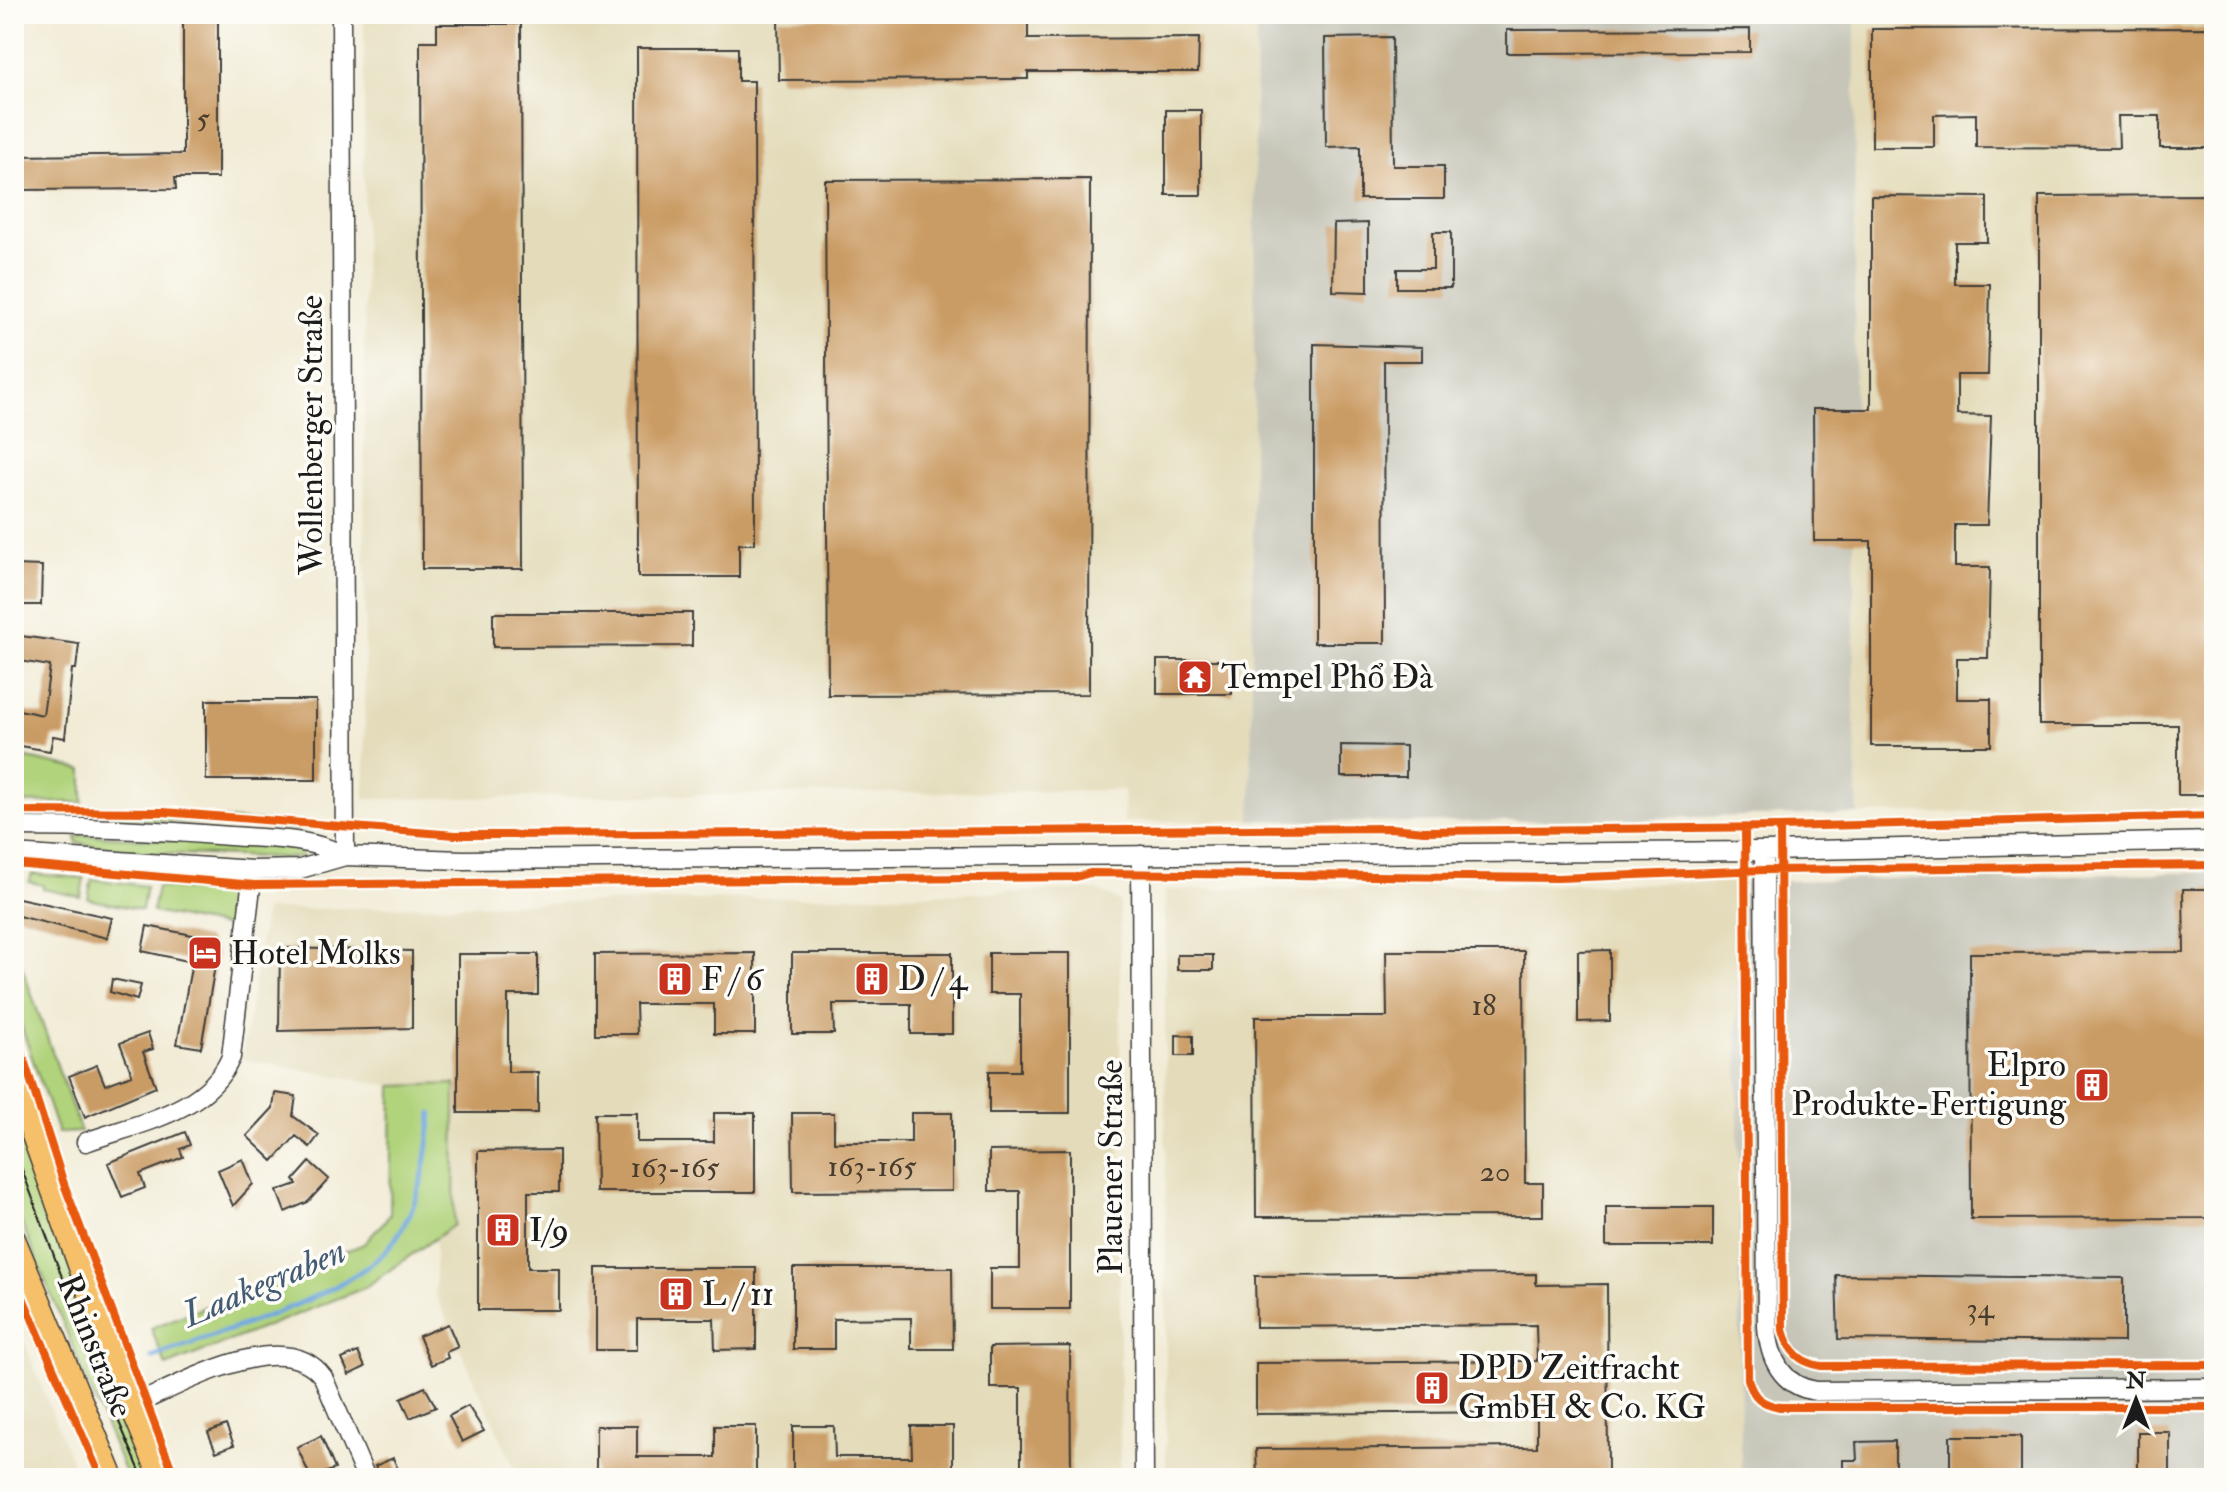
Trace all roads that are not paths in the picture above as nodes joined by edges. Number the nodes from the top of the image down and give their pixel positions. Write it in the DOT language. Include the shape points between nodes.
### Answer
graph roads {
  1 [pos="341,14"];
  2 [pos="14,827"];
  3 [pos="2214,841"];
  4 [pos="1764,851"];
  5 [pos="14,854"];
  6 [pos="1141,855"];
  7 [pos="345,856"];
  8 [pos="253,870"];
  9 [pos="14,1082"];
  10 [pos="86,1142"];
  11 [pos="14,1239"];
  12 [pos="2214,1388"];
  13 [pos="131,1406"];
  14 [pos="113,1478"];
  15 [pos="161,1478"];
  16 [pos="366,1478"];
  17 [pos="1144,1478"];
  1 -- 7 [label="street, Wollenberger Straße"];
  2 -- 7 [label="street" via="299,841"];
  3 -- 4 [label="street"];
  4 -- 6 [label="street"];
  4 -- 12 [label="street" via="1767,1326 1779,1370 1801,1388 1816,1391"];
  5 -- 8 [label="street"];
  6 -- 7 [label="street" via="478,860"];
  6 -- 17 [label="street, Plauener Straße"];
  7 -- 8 [label="street" via="300,869"];
  8 -- 10 [label="street" via="231,1057 220,1080 187,1105"];
  9 -- 13 [label="main road, Rhinstraße"];
  11 -- 14 [label="main road, Rhinstraße"];
  13 -- 15 [label="main road, Rhinstraße"];
  13 -- 16 [label="street" via="251,1357 283,1353 300,1358 323,1377"];
}
